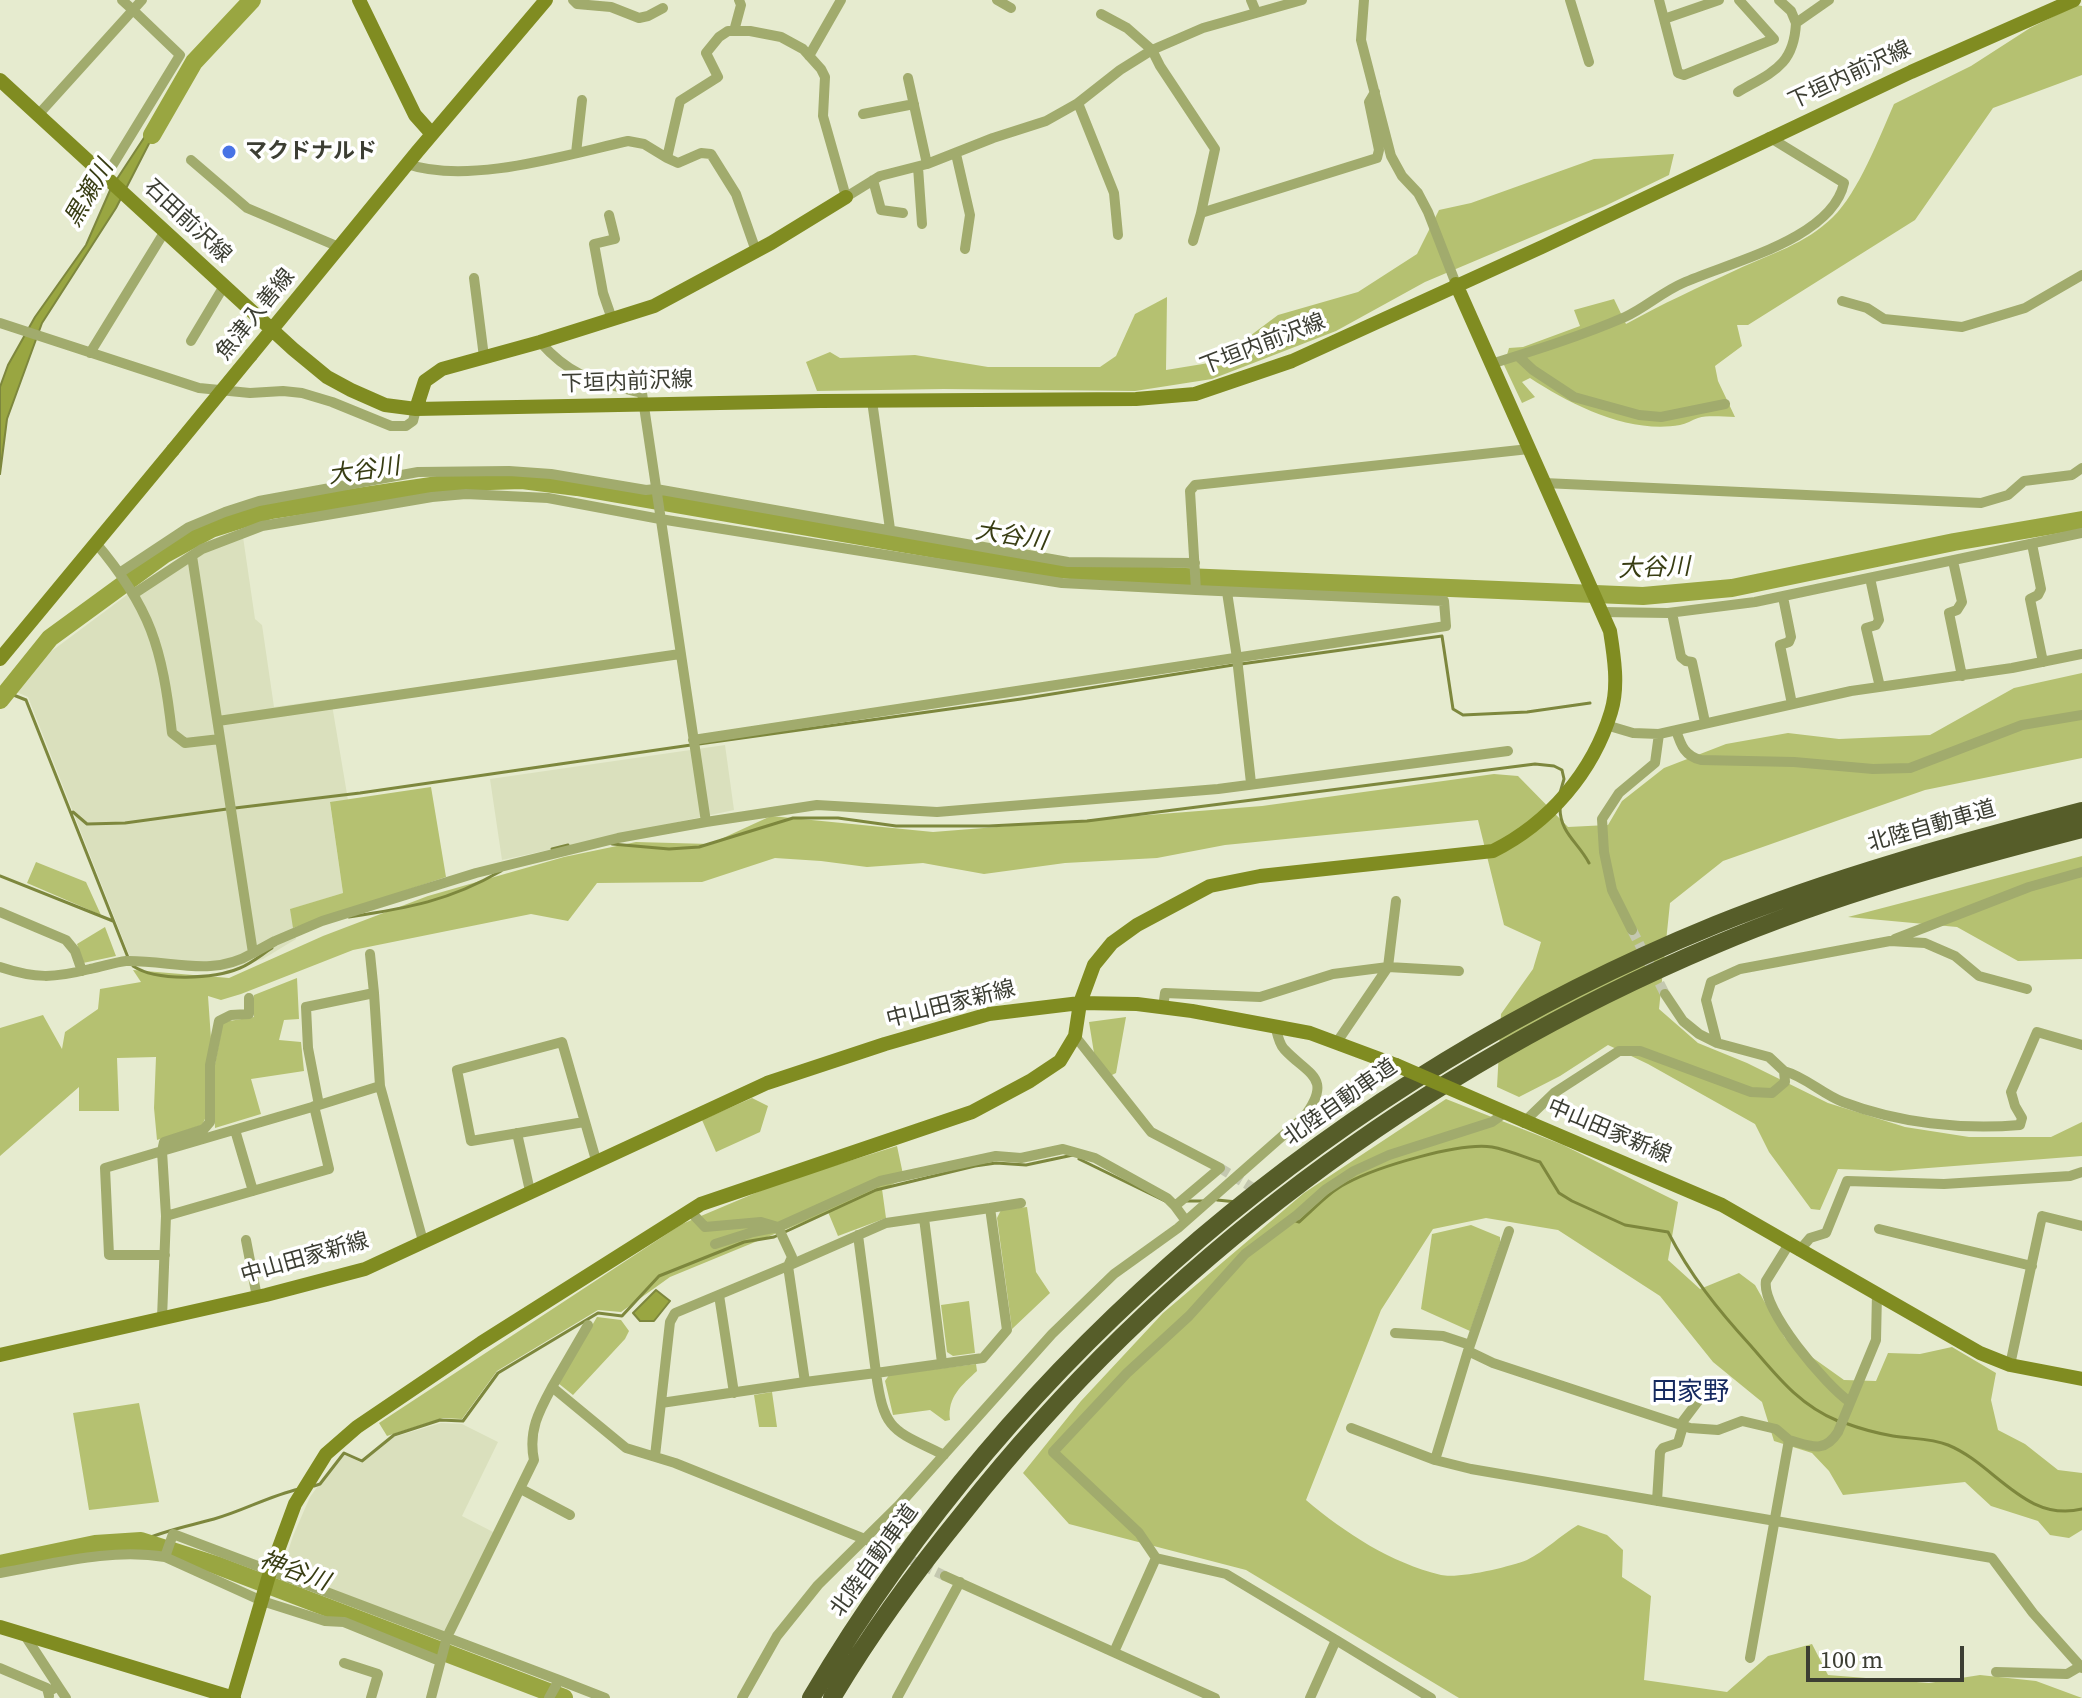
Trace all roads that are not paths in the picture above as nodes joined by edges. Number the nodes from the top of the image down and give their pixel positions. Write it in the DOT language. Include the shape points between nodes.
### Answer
graph roads {
  1 [pos="122,0"];
  2 [pos="142,0"];
  3 [pos="359,0"];
  4 [pos="546,0"];
  5 [pos="573,0"];
  6 [pos="739,0"];
  7 [pos="841,0"];
  8 [pos="997,0"];
  9 [pos="1251,0"];
  10 [pos="1302,0"];
  11 [pos="1364,0"];
  12 [pos="1570,0"];
  13 [pos="1659,0"];
  14 [pos="1719,0"];
  15 [pos="1739,0"];
  16 [pos="1779,0"];
  17 [pos="1829,0"];
  18 [pos="2074,0"];
  19 [pos="663,8"];
  20 [pos="1011,8"];
  21 [pos="133,10"];
  22 [pos="1256,12"];
  23 [pos="1101,14"];
  24 [pos="1664,19"];
  25 [pos="1796,23"];
  26 [pos="734,31"];
  27 [pos="1152,50"];
  28 [pos="809,56"];
  29 [pos="1589,62"];
  30 [pos="908,78"];
  31 [pos="0,80"];
  32 [pos="1375,92"];
  33 [pos="1738,92"];
  34 [pos="582,100"];
  35 [pos="1078,103"];
  36 [pos="914,104"];
  37 [pos="863,114"];
  38 [pos="38,115"];
  39 [pos="432,134"];
  40 [pos="1769,137"];
  41 [pos="576,153"];
  42 [pos="956,154"];
  43 [pos="667,158"];
  44 [pos="191,160"];
  45 [pos="407,164"];
  46 [pos="923,165"];
  47 [pos="106,176"];
  48 [pos="873,180"];
  49 [pos="846,197"];
  50 [pos="903,213"];
  51 [pos="1201,213"];
  52 [pos="609,215"];
  53 [pos="922,224"];
  54 [pos="165,231"];
  55 [pos="1118,235"];
  56 [pos="1193,241"];
  57 [pos="339,247"];
  58 [pos="965,249"];
  59 [pos="756,251"];
  60 [pos="2082,275"];
  61 [pos="474,278"];
  62 [pos="1456,284"];
  63 [pos="224,286"];
  64 [pos="1842,301"];
  65 [pos="612,319"];
  66 [pos="0,323"];
  67 [pos="272,331"];
  68 [pos="191,341"];
  69 [pos="540,342"];
  70 [pos="90,353"];
  71 [pos="1518,356"];
  72 [pos="484,357"];
  73 [pos="1491,364"];
  74 [pos="872,401"];
  75 [pos="1725,404"];
  76 [pos="646,405"];
  77 [pos="416,409"];
  78 [pos="1529,449"];
  79 [pos="2082,468"];
  80 [pos="1544,483"];
  81 [pos="657,493"];
  82 [pos="659,516"];
  83 [pos="890,529"];
  84 [pos="2082,533"];
  85 [pos="95,542"];
  86 [pos="2032,544"];
  87 [pos="192,556"];
  88 [pos="1953,561"];
  89 [pos="1195,563"];
  90 [pos="121,572"];
  91 [pos="1870,578"];
  92 [pos="1196,590"];
  93 [pos="1227,592"];
  94 [pos="135,593"];
  95 [pos="1783,597"];
  96 [pos="1602,612"];
  97 [pos="1672,613"];
  98 [pos="680,654"];
  99 [pos="2082,654"];
  100 [pos="1237,658"];
  101 [pos="0,659"];
  102 [pos="2043,662"];
  103 [pos="1962,676"];
  104 [pos="1880,687"];
  105 [pos="1792,704"];
  106 [pos="2082,715"];
  107 [pos="218,721"];
  108 [pos="1705,722"];
  109 [pos="1606,725"];
  110 [pos="1676,730"];
  111 [pos="1659,734"];
  112 [pos="220,739"];
  113 [pos="693,740"];
  114 [pos="1508,751"];
  115 [pos="1251,783"];
  116 [pos="2082,811"];
  117 [pos="706,822"];
  118 [pos="2082,829"];
  119 [pos="2082,872"];
  120 [pos="1396,901"];
  121 [pos="0,912"];
  122 [pos="1632,930"];
  123 [pos="1890,941"];
  124 [pos="253,953"];
  125 [pos="370,954"];
  126 [pos="0,967"];
  127 [pos="1388,967"];
  128 [pos="82,971"];
  129 [pos="1459,971"];
  130 [pos="2027,989"];
  131 [pos="374,993"];
  132 [pos="1665,994"];
  133 [pos="249,998"];
  134 [pos="1080,1003"];
  135 [pos="1163,1008"];
  136 [pos="1275,1025"];
  137 [pos="1075,1036"];
  138 [pos="1337,1042"];
  139 [pos="1717,1043"];
  140 [pos="2082,1045"];
  141 [pos="1784,1071"];
  142 [pos="380,1086"];
  143 [pos="316,1106"];
  144 [pos="1506,1112"];
  145 [pos="1525,1121"];
  146 [pos="584,1122"];
  147 [pos="235,1130"];
  148 [pos="517,1133"];
  149 [pos="162,1151"];
  150 [pos="596,1160"];
  151 [pos="2082,1172"];
  152 [pos="253,1191"];
  153 [pos="530,1191"];
  154 [pos="1021,1203"];
  155 [pos="1175,1206"];
  156 [pos="990,1208"];
  157 [pos="690,1211"];
  158 [pos="166,1216"];
  159 [pos="924,1218"];
  160 [pos="1186,1221"];
  161 [pos="2082,1226"];
  162 [pos="778,1227"];
  163 [pos="1879,1229"];
  164 [pos="1509,1231"];
  165 [pos="858,1235"];
  166 [pos="246,1240"];
  167 [pos="423,1241"];
  168 [pos="715,1244"];
  169 [pos="1794,1248"];
  170 [pos="165,1255"];
  171 [pos="788,1266"];
  172 [pos="2032,1266"];
  173 [pos="1877,1293"];
  174 [pos="719,1295"];
  175 [pos="257,1297"];
  176 [pos="162,1318"];
  177 [pos="588,1325"];
  178 [pos="1395,1333"];
  179 [pos="1469,1348"];
  180 [pos="0,1355"];
  181 [pos="942,1363"];
  182 [pos="2010,1365"];
  183 [pos="876,1373"];
  184 [pos="2082,1379"];
  185 [pos="805,1382"];
  186 [pos="1711,1384"];
  187 [pos="552,1387"];
  188 [pos="734,1393"];
  189 [pos="1850,1402"];
  190 [pos="661,1403"];
  191 [pos="1682,1425"];
  192 [pos="1351,1428"];
  193 [pos="1789,1440"];
  194 [pos="944,1455"];
  195 [pos="655,1456"];
  196 [pos="1435,1460"];
  197 [pos="521,1489"];
  198 [pos="1657,1501"];
  199 [pos="570,1515"];
  200 [pos="1774,1519"];
  201 [pos="866,1538"];
  202 [pos="882,1546"];
  203 [pos="165,1557"];
  204 [pos="1156,1558"];
  205 [pos="270,1572"];
  206 [pos="0,1573"];
  207 [pos="945,1576"];
  208 [pos="960,1582"];
  209 [pos="262,1599"];
  210 [pos="0,1627"];
  211 [pos="24,1634"];
  212 [pos="447,1637"];
  213 [pos="1336,1640"];
  214 [pos="1114,1652"];
  215 [pos="1750,1658"];
  216 [pos="440,1661"];
  217 [pos="344,1663"];
  218 [pos="0,1668"];
  219 [pos="2081,1668"];
  220 [pos="1996,1672"];
  221 [pos="559,1680"];
  222 [pos="52,1692"];
  223 [pos="66,1698"];
  224 [pos="233,1698"];
  225 [pos="371,1698"];
  226 [pos="431,1698"];
  227 [pos="549,1698"];
  228 [pos="605,1698"];
  229 [pos="742,1698"];
  230 [pos="811,1698"];
  231 [pos="832,1698"];
  232 [pos="897,1698"];
  233 [pos="1215,1698"];
  234 [pos="1310,1698"];
  235 [pos="1431,1698"];
  1 -- 21 [label="street"];
  2 -- 21 [label="street"];
  3 -- 39 [label="main road" via="415,115"];
  4 -- 39 [label="main road, 魚津入善線"];
  5 -- 19 [label="street" via="639,18"];
  6 -- 26 [label="street"];
  7 -- 28 [label="street"];
  8 -- 20 [label="street"];
  9 -- 22 [label="street"];
  10 -- 22 [label="street"];
  11 -- 32 [label="street" via="1361,40"];
  12 -- 29 [label="street"];
  13 -- 24 [label="street"];
  14 -- 24 [label="street"];
  15 -- 24 [label="street" via="1774,39 1684,75 1678,73"];
  16 -- 25 [label="street"];
  17 -- 25 [label="street"];
  18 -- 40 [label="main road, 下垣内前沢線"];
  21 -- 38 [label="street"];
  21 -- 47 [label="street" via="180,55"];
  22 -- 27 [label="street"];
  23 -- 27 [label="street"];
  25 -- 33 [label="street" via="1790,55"];
  26 -- 28 [label="street" via="781,37"];
  26 -- 43 [label="street" via="719,37 706,53 718,77 680,101"];
  27 -- 35 [label="street"];
  27 -- 51 [label="street" via="1215,149"];
  28 -- 49 [label="street" via="825,77 823,116"];
  30 -- 36 [label="street"];
  31 -- 38 [label="main road, 石田前沢線"];
  32 -- 51 [label="street" via="1369,102 1377,158"];
  32 -- 62 [label="street" via="1391,156 1428,212"];
  34 -- 41 [label="street"];
  35 -- 42 [label="street" via="1046,121"];
  35 -- 55 [label="street" via="1114,193"];
  36 -- 37 [label="street"];
  36 -- 46 [label="street"];
  38 -- 47 [label="main road, 石田前沢線"];
  39 -- 45 [label="main road, 魚津入善線"];
  40 -- 62 [label="main road, 下垣内前沢線"];
  40 -- 71 [label="street" via="1844,183 1840,199 1799,235 1773,249 1682,283 1628,316"];
  41 -- 43 [label="street" via="628,141"];
  41 -- 45 [label="street" via="473,172"];
  42 -- 46 [label="street"];
  42 -- 58 [label="street" via="970,215"];
  43 -- 59 [label="street" via="678,163 711,154 736,194"];
  44 -- 57 [label="street" via="247,208"];
  45 -- 57 [label="main road, 魚津入善線"];
  46 -- 48 [label="street"];
  46 -- 53 [label="street"];
  47 -- 54 [label="main road, 石田前沢線"];
  48 -- 49 [label="street"];
  48 -- 50 [label="street" via="881,210"];
  49 -- 59 [label="main road"];
  51 -- 56 [label="street"];
  52 -- 65 [label="street" via="615,239 594,244"];
  54 -- 63 [label="main road, 石田前沢線"];
  54 -- 70 [label="street"];
  57 -- 67 [label="main road, 魚津入善線"];
  59 -- 65 [label="main road" via="654,306"];
  60 -- 64 [label="street" via="2025,308 1962,327 1884,319"];
  61 -- 72 [label="street"];
  62 -- 73 [label="main road"];
  62 -- 74 [label="main road, 下垣内前沢線" via="1292,361 1195,394"];
  63 -- 67 [label="main road, 石田前沢線"];
  63 -- 68 [label="street"];
  65 -- 69 [label="main road"];
  66 -- 70 [label="street"];
  67 -- 77 [label="main road, 下垣内前沢線" via="327,377 385,405"];
  67 -- 85 [label="main road, 魚津入善線, bridge"];
  69 -- 72 [label="main road"];
  69 -- 76 [label="street" via="559,363 585,379 642,393"];
  70 -- 77 [label="street" via="199,388 302,393 391,426 406,426"];
  71 -- 73 [label="street"];
  71 -- 75 [label="street" via="1574,397 1639,415 1661,417"];
  72 -- 77 [label="main road" via="442,369 425,381"];
  73 -- 78 [label="main road"];
  74 -- 76 [label="main road, 下垣内前沢線"];
  74 -- 83 [label="street"];
  76 -- 77 [label="main road, 下垣内前沢線"];
  76 -- 81 [label="street"];
  78 -- 80 [label="main road"];
  78 -- 89 [label="street" via="1195,485 1190,491"];
  79 -- 80 [label="street" via="2072,475 2024,481 2008,495 1981,503"];
  80 -- 96 [label="main road"];
  81 -- 82 [label="street"];
  81 -- 83 [label="street"];
  81 -- 90 [label="street" via="551,474 418,472 225,512 189,527"];
  82 -- 87 [label="street" via="536,497 432,497 262,526"];
  82 -- 92 [label="street" via="1062,583"];
  82 -- 98 [label="street"];
  83 -- 89 [label="street" via="1068,562"];
  84 -- 86 [label="street"];
  85 -- 90 [label="street"];
  85 -- 101 [label="main road, 魚津入善線"];
  86 -- 88 [label="street"];
  86 -- 102 [label="street" via="2041,589 2030,599"];
  87 -- 94 [label="street"];
  87 -- 107 [label="street"];
  88 -- 91 [label="street"];
  88 -- 103 [label="street" via="1962,602 1949,613"];
  89 -- 92 [label="street"];
  90 -- 94 [label="street"];
  91 -- 95 [label="street"];
  91 -- 104 [label="street" via="1879,620 1866,628"];
  92 -- 93 [label="street"];
  93 -- 100 [label="street"];
  93 -- 100 [label="street" via="1444,601 1446,626"];
  94 -- 112 [label="street" via="160,656 172,733 185,743"];
  95 -- 97 [label="street"];
  95 -- 105 [label="street" via="1791,637 1780,645"];
  96 -- 97 [label="street"];
  96 -- 109 [label="main road" via="1615,664"];
  97 -- 108 [label="street" via="1681,657 1692,662"];
  98 -- 107 [label="street"];
  98 -- 113 [label="street"];
  99 -- 102 [label="street"];
  100 -- 113 [label="street"];
  100 -- 115 [label="street"];
  102 -- 103 [label="street"];
  103 -- 104 [label="street"];
  104 -- 105 [label="street"];
  105 -- 108 [label="street"];
  106 -- 110 [label="street" via="2022,725 1910,768 1885,769 1701,760 1682,748"];
  107 -- 112 [label="street"];
  108 -- 110 [label="street"];
  109 -- 111 [label="street"];
  109 -- 134 [label="main road" via="1568,794 1519,838 1493,851 1273,874 1210,886 1112,943 1094,965"];
  110 -- 111 [label="street"];
  111 -- 122 [label="street" via="1655,763 1619,793 1602,819 1612,890"];
  112 -- 124 [label="street"];
  113 -- 117 [label="street"];
  114 -- 115 [label="street"];
  115 -- 117 [label="street" via="937,812 817,805"];
  116 -- 230 [label="highway, 北陸自動車道" via="1838,880 1639,958 1519,1018 1316,1148 1194,1244 1017,1417 911,1549"];
  117 -- 124 [label="street" via="476,873 322,921"];
  118 -- 231 [label="highway, 北陸自動車道" via="1867,890 1675,962 1516,1041 1325,1164 1195,1268 1049,1410 929,1556"];
  119 -- 123 [label="street"];
  120 -- 127 [label="street"];
  121 -- 128 [label="street" via="66,940"];
  123 -- 130 [label="street" via="1925,943 1955,956 1979,976"];
  123 -- 139 [label="street" via="1740,969 1711,982 1706,1000"];
  124 -- 128 [label="street" via="236,963 207,968 124,961"];
  125 -- 131 [label="street"];
  126 -- 128 [label="street" via="28,977"];
  127 -- 129 [label="street"];
  127 -- 135 [label="street" via="1333,974 1260,997 1165,993"];
  127 -- 138 [label="street"];
  131 -- 142 [label="street"];
  131 -- 143 [label="street" via="306,1007"];
  132 -- 139 [label="street" via="1683,1021"];
  133 -- 149 [label="street" via="249,1014 219,1021 210,1065 210,1122 204,1129 164,1142"];
  134 -- 135 [label="main road, 中山田家新線"];
  134 -- 137 [label="main road"];
  134 -- 150 [label="main road, 中山田家新線" via="989,1014 885,1044 767,1083"];
  135 -- 136 [label="main road, 中山田家新線"];
  136 -- 138 [label="main road, 中山田家新線"];
  136 -- 160 [label="street" via="1282,1048 1314,1075 1315,1103"];
  137 -- 155 [label="street" via="1151,1132 1220,1168"];
  137 -- 157 [label="main road" via="1060,1061 972,1112 766,1180"];
  138 -- 144 [label="main road, 中山田家新線, bridge"];
  139 -- 141 [label="street" via="1769,1057"];
  140 -- 141 [label="street" via="2037,1032 2011,1092 2020,1125 1986,1128 1914,1121 1846,1103"];
  141 -- 145 [label="street" via="1785,1082 1772,1093 1751,1092 1640,1051 1619,1051 1554,1093"];
  142 -- 143 [label="street"];
  142 -- 167 [label="street"];
  143 -- 147 [label="street"];
  143 -- 152 [label="street" via="329,1169"];
  144 -- 145 [label="main road, 中山田家新線, bridge"];
  144 -- 204 [label="street" via="1492,1122 1389,1155 1325,1190 1245,1254 1053,1452 1139,1533"];
  145 -- 169 [label="main road, 中山田家新線" via="1722,1205"];
  146 -- 148 [label="street"];
  146 -- 148 [label="street" via="562,1042 457,1070 471,1141"];
  146 -- 150 [label="street"];
  147 -- 149 [label="street"];
  147 -- 152 [label="street"];
  148 -- 153 [label="street"];
  149 -- 158 [label="street"];
  149 -- 170 [label="street" via="105,1168 109,1255"];
  150 -- 153 [label="main road, 中山田家新線"];
  151 -- 169 [label="street" via="1944,1184 1847,1181 1826,1233"];
  152 -- 158 [label="street"];
  153 -- 167 [label="main road, 中山田家新線"];
  154 -- 156 [label="street"];
  155 -- 160 [label="street"];
  155 -- 162 [label="street" via="1095,1158 1063,1149 1021,1158 996,1156 880,1181"];
  156 -- 159 [label="street"];
  156 -- 181 [label="street" via="1007,1330 983,1358"];
  157 -- 162 [label="street" via="705,1227 761,1222"];
  157 -- 205 [label="main road" via="357,1427 326,1454 295,1504"];
  158 -- 170 [label="street"];
  159 -- 165 [label="street" via="886,1223"];
  159 -- 181 [label="street"];
  160 -- 194 [label="street" via="1114,1274 1052,1334"];
  161 -- 172 [label="street" via="2042,1216"];
  162 -- 168 [label="street"];
  162 -- 171 [label="street" via="792,1257"];
  163 -- 172 [label="street"];
  164 -- 179 [label="street"];
  165 -- 171 [label="street"];
  165 -- 183 [label="street"];
  166 -- 175 [label="street"];
  167 -- 175 [label="main road, 中山田家新線" via="365,1269"];
  169 -- 173 [label="main road, 中山田家新線"];
  169 -- 189 [label="street" via="1766,1281 1768,1298 1805,1359"];
  170 -- 176 [label="street"];
  171 -- 174 [label="street"];
  171 -- 185 [label="street"];
  172 -- 182 [label="street"];
  173 -- 182 [label="main road, 中山田家新線"];
  173 -- 189 [label="street" via="1876,1340"];
  174 -- 188 [label="street"];
  174 -- 190 [label="street" via="675,1313 670,1322"];
  175 -- 176 [label="main road, 中山田家新線"];
  176 -- 180 [label="main road, 中山田家新線"];
  177 -- 187 [label="street"];
  178 -- 179 [label="street" via="1443,1336"];
  179 -- 191 [label="street" via="1493,1363"];
  179 -- 196 [label="street"];
  181 -- 183 [label="street"];
  182 -- 184 [label="main road, 中山田家新線"];
  183 -- 185 [label="street"];
  183 -- 194 [label="street" via="888,1421 899,1433"];
  185 -- 188 [label="street"];
  186 -- 191 [label="street"];
  187 -- 195 [label="street" via="626,1448"];
  187 -- 197 [label="street" via="534,1425 534,1460"];
  188 -- 190 [label="street"];
  189 -- 193 [label="street" via="1831,1443 1818,1448"];
  190 -- 195 [label="street"];
  191 -- 193 [label="street" via="1718,1430 1742,1421 1776,1429"];
  191 -- 198 [label="street" via="1678,1443 1660,1452"];
  192 -- 196 [label="street"];
  193 -- 200 [label="street"];
  194 -- 201 [label="street"];
  195 -- 201 [label="street"];
  196 -- 198 [label="street"];
  197 -- 199 [label="street"];
  197 -- 212 [label="street"];
  198 -- 200 [label="street"];
  200 -- 215 [label="street"];
  200 -- 219 [label="street" via="1992,1558"];
  201 -- 202 [label="street"];
  201 -- 229 [label="street" via="777,1636"];
  203 -- 205 [label="street" via="173,1534"];
  203 -- 206 [label="street" via="116,1554"];
  203 -- 209 [label="street"];
  204 -- 213 [label="street" via="1226,1574"];
  204 -- 214 [label="street"];
  205 -- 209 [label="main road"];
  205 -- 212 [label="street"];
  207 -- 208 [label="street"];
  208 -- 214 [label="street"];
  208 -- 232 [label="street"];
  209 -- 216 [label="street" via="325,1621 344,1622"];
  209 -- 224 [label="main road"];
  210 -- 211 [label="main road"];
  211 -- 222 [label="street"];
  211 -- 224 [label="main road"];
  212 -- 216 [label="street"];
  212 -- 221 [label="street"];
  213 -- 234 [label="street"];
  213 -- 235 [label="street"];
  214 -- 233 [label="street"];
  216 -- 226 [label="street"];
  217 -- 225 [label="street" via="378,1674"];
  218 -- 222 [label="street"];
  219 -- 220 [label="street" via="2067,1674"];
  221 -- 227 [label="street"];
  221 -- 228 [label="street"];
  222 -- 223 [label="street"];
}
